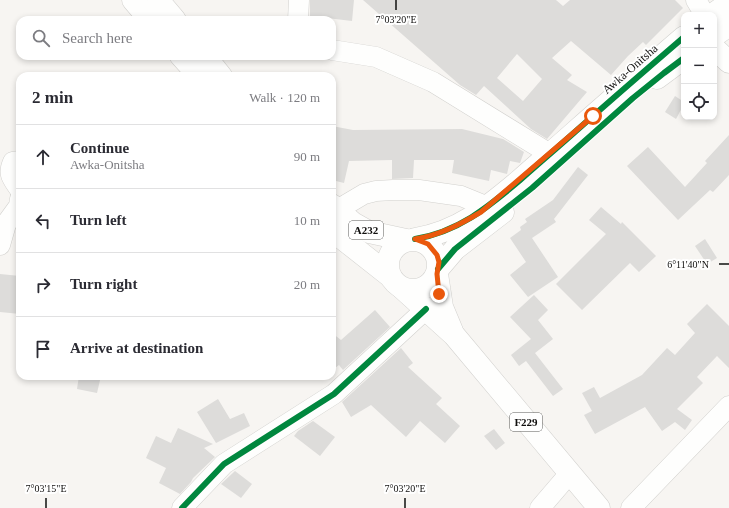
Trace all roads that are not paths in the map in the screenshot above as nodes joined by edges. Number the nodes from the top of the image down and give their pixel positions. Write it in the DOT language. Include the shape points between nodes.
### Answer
graph roads {
  1 [pos="133,0"];
  2 [pos="158,0"];
  3 [pos="299,0"];
  4 [pos="696,0"];
  5 [pos="729,3"];
  6 [pos="703,12"];
  7 [pos="716,12"];
  8 [pos="147,16"];
  9 [pos="172,16"];
  10 [pos="298,16"];
  11 [pos="729,25"];
  12 [pos="717,34"];
  13 [pos="681,40"];
  14 [pos="336,51"];
  15 [pos="717,51"];
  16 [pos="681,60"];
  17 [pos="729,62"];
  18 [pos="194,67"];
  19 [pos="209,72"];
  20 [pos="550,154"];
  21 [pos="16,161"];
  22 [pos="16,184"];
  23 [pos="488,207"];
  24 [pos="16,209"];
  25 [pos="336,213"];
  26 [pos="336,215"];
  27 [pos="336,220"];
  28 [pos="411,240"];
  29 [pos="0,245"];
  30 [pos="438,272"];
  31 [pos="396,282"];
  32 [pos="426,309"];
  33 [pos="454,336"];
  34 [pos="729,406"];
  35 [pos="570,473"];
  36 [pos="182,508"];
  37 [pos="540,508"];
  38 [pos="599,508"];
  39 [pos="631,508"];
  1 -- 8 [label="main road"];
  2 -- 9 [label="main road"];
  3 -- 10 [label="street"];
  4 -- 6 [label="street"];
  5 -- 7 [label="main road"];
  11 -- 12 [label="main road"];
  13 -- 20 [label="main road, Awka-Onitsha / A232"];
  14 -- 20 [label="street" via="376,57 433,82"];
  15 -- 17 [label="main road"];
  16 -- 30 [label="main road, Awka-Onitsha" via="532,188 455,249"];
  18 -- 19 [label="main road"];
  20 -- 23 [label="main road, Awka-Onitsha / A232"];
  21 -- 22 [label="street" via="10,169 11,177"];
  23 -- 25 [label="street" via="461,196 419,190 393,190 364,194"];
  23 -- 28 [label="main road, Awka-Onitsha / A232" via="443,232"];
  24 -- 29 [label="street" via="6,224"];
  26 -- 28 [label="main road, A232" via="369,232"];
  27 -- 31 [label="main road, A232" via="343,239"];
  28 -- 30 [label="main road" via="422,241 433,249 439,262"];
  28 -- 31 [label="main road" via="398,244 388,259 387,268"];
  30 -- 31 [label="main road" via="433,281 419,290 410,290"];
  30 -- 33 [label="main road, F229" via="442,307"];
  31 -- 32 [label="main road, F229"];
  32 -- 33 [label="main road, F229"];
  32 -- 36 [label="street" via="334,394 224,464"];
  33 -- 35 [label="main road, F229"];
  34 -- 39 [label="street"];
  35 -- 37 [label="street"];
  35 -- 38 [label="main road, F229"];
}
